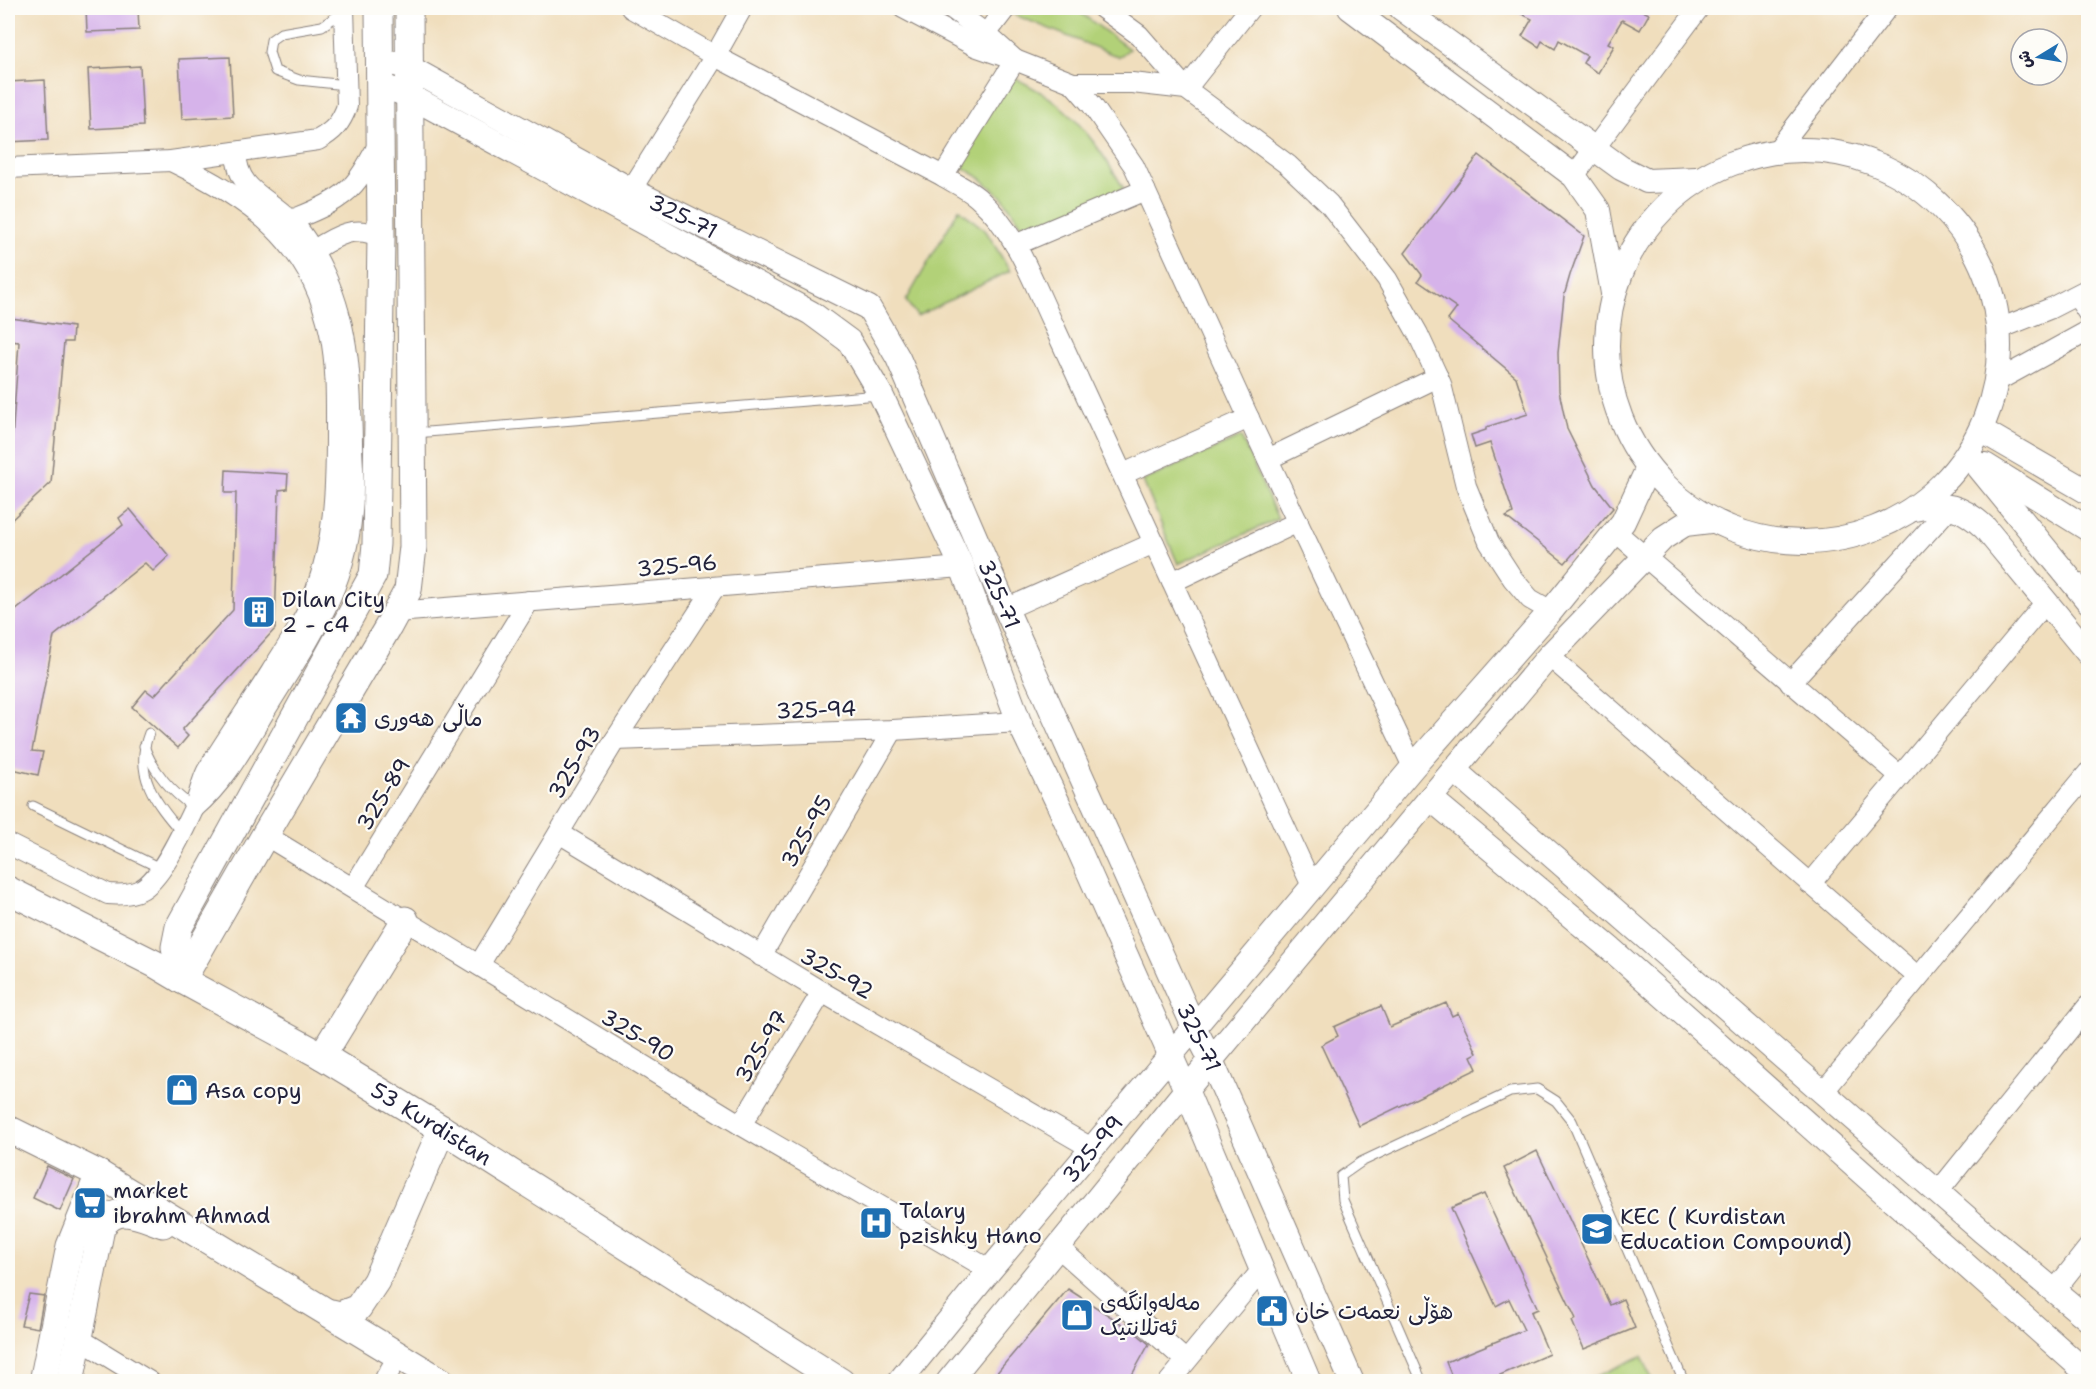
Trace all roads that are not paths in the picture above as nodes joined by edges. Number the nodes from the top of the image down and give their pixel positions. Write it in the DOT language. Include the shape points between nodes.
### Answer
graph roads {
  1 [pos="379,8"];
  2 [pos="409,8"];
  3 [pos="630,8"];
  4 [pos="742,8"];
  5 [pos="903,8"];
  6 [pos="951,8"];
  7 [pos="1006,8"];
  8 [pos="1102,8"];
  9 [pos="1250,8"];
  10 [pos="1350,8"];
  11 [pos="1401,8"];
  12 [pos="1699,8"];
  13 [pos="1887,8"];
  14 [pos="344,9"];
  15 [pos="986,34"];
  16 [pos="715,56"];
  17 [pos="1015,60"];
  18 [pos="410,69"];
  19 [pos="380,72"];
  20 [pos="1072,83"];
  21 [pos="346,85"];
  22 [pos="1186,89"];
  23 [pos="410,96"];
  24 [pos="381,138"];
  25 [pos="1593,148"];
  26 [pos="1777,150"];
  27 [pos="236,152"];
  28 [pos="171,160"];
  29 [pos="8,168"];
  30 [pos="943,176"];
  31 [pos="1574,176"];
  32 [pos="1696,179"];
  33 [pos="631,190"];
  34 [pos="1145,190"];
  35 [pos="282,224"];
  36 [pos="381,238"];
  37 [pos="1015,245"];
  38 [pos="306,255"];
  39 [pos="1613,293"];
  40 [pos="2083,293"];
  41 [pos="2088,313"];
  42 [pos="1999,329"];
  43 [pos="2088,331"];
  44 [pos="1438,377"];
  45 [pos="1997,381"];
  46 [pos="881,395"];
  47 [pos="1249,418"];
  48 [pos="1981,430"];
  49 [pos="412,434"];
  50 [pos="1968,454"];
  51 [pos="1268,459"];
  52 [pos="1647,468"];
  53 [pos="1123,474"];
  54 [pos="2088,492"];
  55 [pos="1950,507"];
  56 [pos="1914,509"];
  57 [pos="1710,520"];
  58 [pos="1298,522"];
  59 [pos="2088,529"];
  60 [pos="1616,532"];
  61 [pos="1154,543"];
  62 [pos="1643,557"];
  63 [pos="962,567"];
  64 [pos="1172,582"];
  65 [pos="715,586"];
  66 [pos="529,601"];
  67 [pos="2046,602"];
  68 [pos="2088,602"];
  69 [pos="1006,609"];
  70 [pos="1551,611"];
  71 [pos="396,612"];
  72 [pos="2088,653"];
  73 [pos="1549,656"];
  74 [pos="1790,683"];
  75 [pos="1019,722"];
  76 [pos="893,730"];
  77 [pos="148,733"];
  78 [pos="615,740"];
  79 [pos="144,745"];
  80 [pos="1413,767"];
  81 [pos="1454,770"];
  82 [pos="2088,773"];
  83 [pos="1900,776"];
  84 [pos="1430,798"];
  85 [pos="33,806"];
  86 [pos="195,808"];
  87 [pos="181,832"];
  88 [pos="559,834"];
  89 [pos="265,835"];
  90 [pos="8,844"];
  91 [pos="162,869"];
  92 [pos="1810,884"];
  93 [pos="353,888"];
  94 [pos="1313,888"];
  95 [pos="8,890"];
  96 [pos="405,920"];
  97 [pos="761,956"];
  98 [pos="479,965"];
  99 [pos="1918,977"];
  100 [pos="182,980"];
  101 [pos="822,992"];
  102 [pos="2088,1006"];
  103 [pos="1194,1027"];
  104 [pos="1170,1055"];
  105 [pos="322,1056"];
  106 [pos="1211,1060"];
  107 [pos="1186,1090"];
  108 [pos="1823,1092"];
  109 [pos="741,1125"];
  110 [pos="8,1129"];
  111 [pos="442,1129"];
  112 [pos="1093,1149"];
  113 [pos="99,1174"];
  114 [pos="1938,1192"];
  115 [pos="189,1226"];
  116 [pos="1982,1231"];
  117 [pos="1058,1246"];
  118 [pos="2088,1248"];
  119 [pos="82,1251"];
  120 [pos="1959,1260"];
  121 [pos="990,1270"];
  122 [pos="1261,1271"];
  123 [pos="2054,1291"];
  124 [pos="331,1314"];
  125 [pos="2088,1319"];
  126 [pos="78,1338"];
  127 [pos="399,1355"];
  128 [pos="1186,1361"];
  129 [pos="2088,1374"];
  130 [pos="906,1378"];
  131 [pos="43,1382"];
  132 [pos="70,1382"];
  133 [pos="150,1382"];
  134 [pos="383,1382"];
  135 [pos="442,1382"];
  136 [pos="841,1382"];
  137 [pos="948,1382"];
  138 [pos="1169,1382"];
  139 [pos="1309,1382"];
  140 [pos="1352,1382"];
  141 [pos="1422,1382"];
  142 [pos="1684,1382"];
  1 -- 19 [label="main road"];
  2 -- 18 [label="main road"];
  3 -- 16 [label="street"];
  4 -- 16 [label="street"];
  5 -- 17 [label="street" via="975,46"];
  6 -- 15 [label="street"];
  7 -- 15 [label="street"];
  8 -- 22 [label="street" via="1139,35"];
  9 -- 22 [label="street"];
  10 -- 31 [label="street"];
  11 -- 25 [label="street"];
  12 -- 25 [label="street"];
  13 -- 26 [label="street"];
  14 -- 21 [label="street"];
  14 -- 21 [label="lane" via="322,26 281,33 271,40 268,52 276,70 283,74 299,80"];
  15 -- 17 [label="street"];
  16 -- 30 [label="street"];
  16 -- 33 [label="street"];
  17 -- 20 [label="street"];
  17 -- 30 [label="street"];
  18 -- 19 [label="street, 325-71"];
  18 -- 23 [label="main road"];
  18 -- 33 [label="street, 325-71"];
  19 -- 23 [label="street, 325-71"];
  19 -- 24 [label="main road"];
  20 -- 22 [label="street" via="1132,83"];
  20 -- 34 [label="street" via="1134,166"];
  21 -- 27 [label="street" via="347,106 342,121 332,132 311,141"];
  22 -- 44 [label="street" via="1288,165 1329,204 1387,279"];
  23 -- 46 [label="street, 325-71" via="811,313 849,341"];
  23 -- 49 [label="main road"];
  24 -- 35 [label="street" via="353,185 339,197"];
  24 -- 36 [label="main road"];
  25 -- 31 [label="street"];
  25 -- 32 [label="street" via="1647,181"];
  26 -- 32 [label="street" via="1735,160"];
  26 -- 42 [label="street" via="1840,152 1900,174 1949,214 1983,267"];
  27 -- 28 [label="street"];
  27 -- 35 [label="street" via="238,170 247,186"];
  28 -- 29 [label="street"];
  28 -- 35 [label="street"];
  30 -- 37 [label="street" via="977,197 996,216"];
  31 -- 39 [label="street" via="1598,210"];
  32 -- 39 [label="street" via="1659,210 1645,229 1631,249"];
  33 -- 69 [label="street, 325-71" via="869,308 898,358"];
  34 -- 37 [label="street"];
  34 -- 47 [label="street"];
  35 -- 38 [label="street"];
  36 -- 38 [label="street" via="361,230 350,231"];
  36 -- 100 [label="main road" via="373,575 179,927 175,947"];
  37 -- 53 [label="street"];
  38 -- 86 [label="street" via="341,359 333,523 315,594 300,627 207,771"];
  39 -- 52 [label="street" via="1606,354 1618,414"];
  40 -- 41 [label="street"];
  40 -- 42 [label="street"];
  42 -- 45 [label="street"];
  43 -- 45 [label="street"];
  44 -- 51 [label="street"];
  44 -- 70 [label="street" via="1466,486 1489,542 1530,599"];
  45 -- 48 [label="street"];
  46 -- 49 [label="lane"];
  46 -- 63 [label="street, 325-71"];
  47 -- 51 [label="street"];
  47 -- 53 [label="street"];
  48 -- 50 [label="street"];
  48 -- 54 [label="street"];
  49 -- 71 [label="main road" via="413,547 408,590"];
  50 -- 56 [label="street" via="1953,475"];
  50 -- 59 [label="street"];
  50 -- 68 [label="street"];
  51 -- 58 [label="street"];
  52 -- 57 [label="street" via="1676,497"];
  52 -- 60 [label="street, 325-99"];
  53 -- 61 [label="street"];
  55 -- 56 [label="street"];
  55 -- 67 [label="street" via="1973,517 1985,528"];
  55 -- 74 [label="street"];
  56 -- 57 [label="street" via="1866,533 1814,544 1760,539"];
  57 -- 62 [label="street" via="1685,524"];
  58 -- 64 [label="street"];
  58 -- 80 [label="street"];
  60 -- 62 [label="street"];
  60 -- 70 [label="street, 325-99"];
  61 -- 64 [label="street"];
  61 -- 69 [label="street"];
  62 -- 73 [label="street"];
  62 -- 74 [label="street"];
  63 -- 65 [label="street, 325-96"];
  63 -- 75 [label="street, 325-71"];
  64 -- 94 [label="street"];
  65 -- 66 [label="street, 325-96"];
  65 -- 78 [label="street, 325-93"];
  66 -- 71 [label="street, 325-96"];
  66 -- 93 [label="street, 325-89"];
  67 -- 72 [label="street"];
  67 -- 83 [label="street"];
  69 -- 103 [label="street, 325-71"];
  70 -- 80 [label="street, 325-99"];
  71 -- 89 [label="main road"];
  73 -- 81 [label="street"];
  73 -- 92 [label="street"];
  74 -- 83 [label="street"];
  75 -- 76 [label="street, 325-94"];
  75 -- 104 [label="street, 325-71"];
  76 -- 78 [label="street, 325-94"];
  76 -- 97 [label="street, 325-95"];
  77 -- 79 [label="lane"];
  78 -- 88 [label="street, 325-93"];
  79 -- 86 [label="lane" via="161,778"];
  79 -- 87 [label="lane" via="143,771 148,783 161,809"];
  80 -- 94 [label="street, 325-99"];
  81 -- 84 [label="street"];
  81 -- 108 [label="street"];
  82 -- 99 [label="street"];
  83 -- 92 [label="street"];
  84 -- 106 [label="street"];
  84 -- 120 [label="street" via="1622,959"];
  85 -- 91 [label="lane"];
  86 -- 87 [label="street"];
  87 -- 91 [label="street"];
  88 -- 97 [label="street, 325-92"];
  88 -- 98 [label="street, 325-93"];
  89 -- 93 [label="street, 325-90"];
  89 -- 100 [label="main road"];
  90 -- 91 [label="street" via="108,894 139,891 153,882"];
  92 -- 99 [label="street"];
  93 -- 96 [label="street, 325-90"];
  94 -- 103 [label="street, 325-99"];
  95 -- 100 [label="main road, 53 Kurdistan"];
  96 -- 98 [label="street, 325-90"];
  96 -- 105 [label="main road"];
  97 -- 101 [label="street, 325-92"];
  98 -- 109 [label="street, 325-90"];
  99 -- 108 [label="street"];
  100 -- 105 [label="main road, 53 Kurdistan"];
  101 -- 109 [label="street, 325-97"];
  101 -- 112 [label="street, 325-92"];
  102 -- 114 [label="street"];
  103 -- 104 [label="street, 325-99"];
  103 -- 106 [label="street, 325-71"];
  104 -- 107 [label="street, 325-71"];
  104 -- 112 [label="street, 325-99"];
  105 -- 111 [label="main road, 53 Kurdistan"];
  106 -- 107 [label="street"];
  106 -- 140 [label="street, 325-71"];
  107 -- 117 [label="street"];
  107 -- 122 [label="street, 325-71"];
  108 -- 114 [label="street"];
  109 -- 121 [label="street, 325-90"];
  110 -- 113 [label="main road"];
  111 -- 124 [label="main road" via="376,1281 358,1308 350,1313"];
  111 -- 136 [label="main road, 53 Kurdistan"];
  112 -- 121 [label="street, 325-99"];
  113 -- 115 [label="main road"];
  113 -- 119 [label="main road"];
  114 -- 116 [label="street"];
  115 -- 119 [label="main road" via="166,1225 120,1212 109,1218"];
  115 -- 124 [label="main road"];
  116 -- 120 [label="street"];
  116 -- 123 [label="street"];
  117 -- 128 [label="street"];
  117 -- 137 [label="street"];
  118 -- 123 [label="street"];
  119 -- 126 [label="main road"];
  119 -- 131 [label="main road"];
  120 -- 129 [label="street"];
  121 -- 130 [label="street, 325-99"];
  122 -- 128 [label="street"];
  122 -- 139 [label="street, 325-71"];
  123 -- 125 [label="street"];
  124 -- 127 [label="main road"];
  126 -- 132 [label="main road"];
  126 -- 133 [label="street"];
  127 -- 134 [label="street"];
  127 -- 135 [label="main road"];
  128 -- 138 [label="street"];
  141 -- 142 [label="lane" via="1343,1200 1341,1176 1361,1162 1510,1092 1537,1089 1556,1101 1572,1121"];
}
